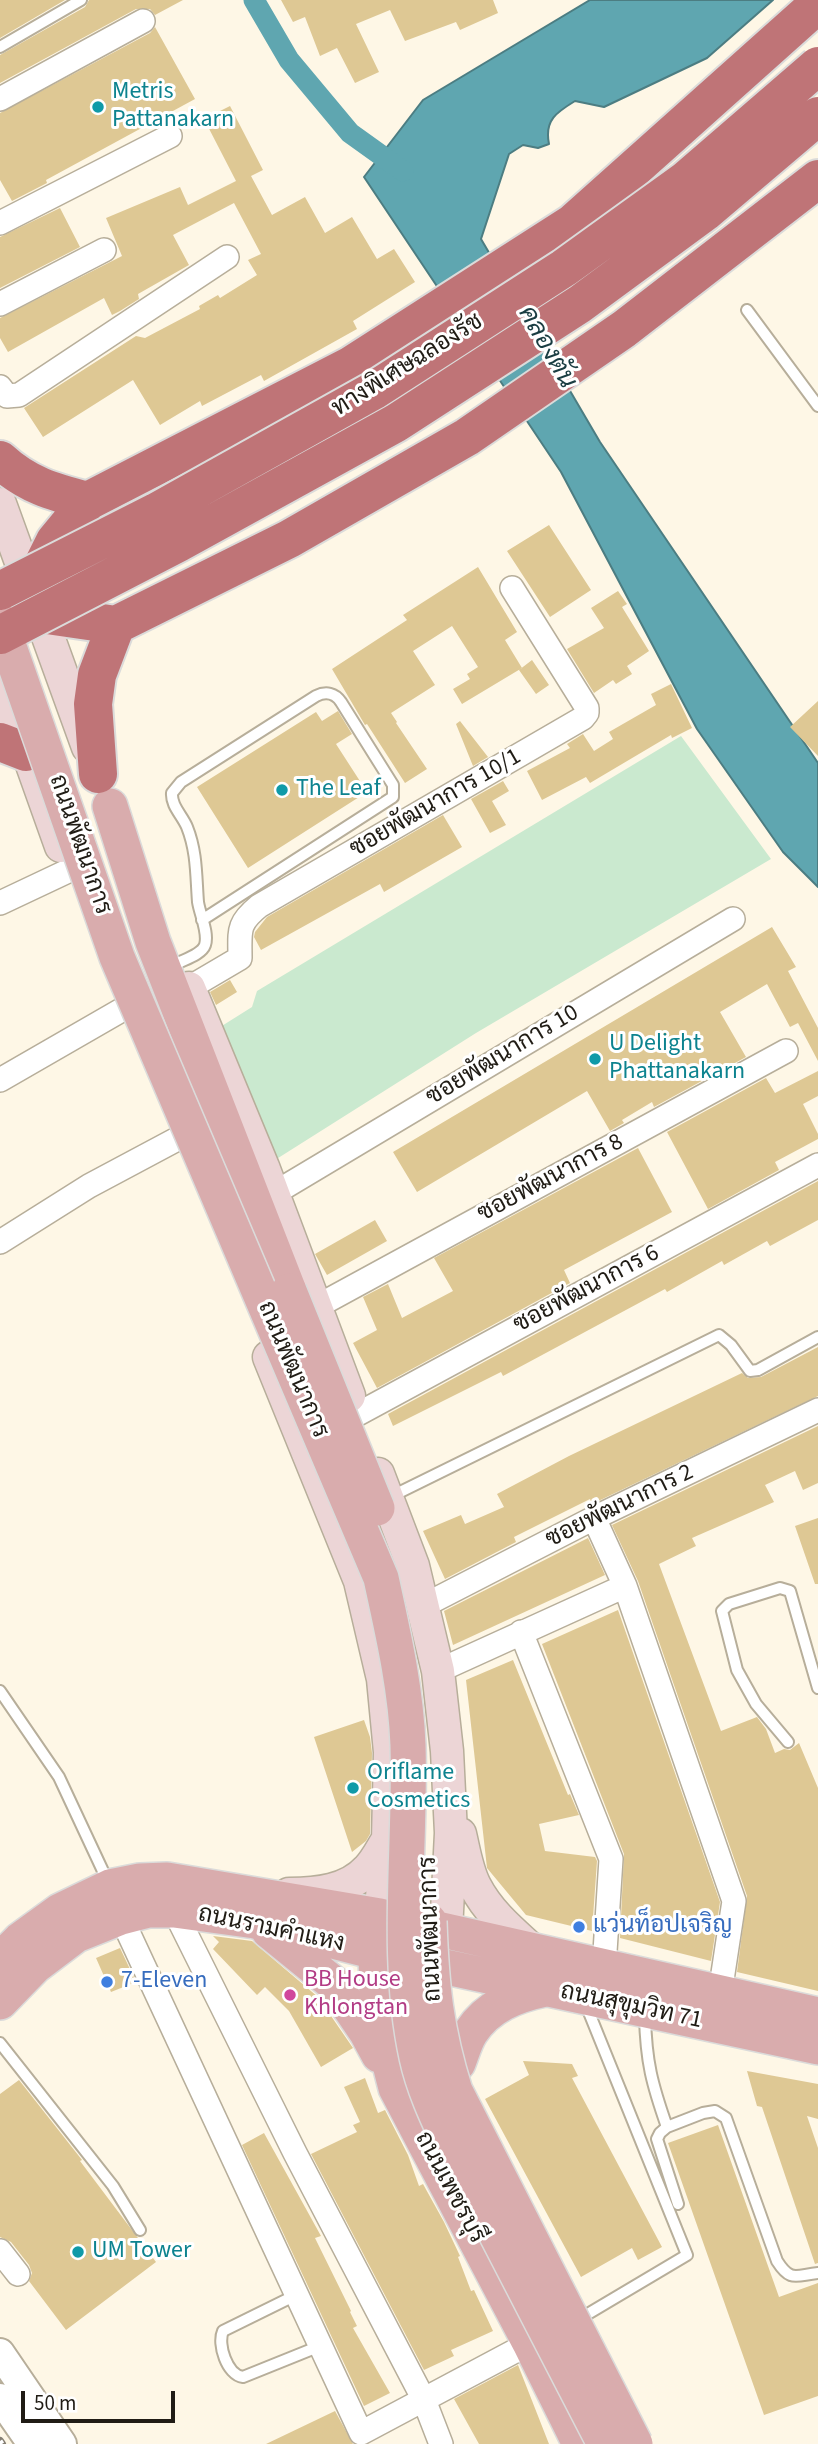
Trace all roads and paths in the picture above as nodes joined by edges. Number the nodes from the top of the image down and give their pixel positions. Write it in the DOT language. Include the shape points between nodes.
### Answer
graph roads {
  1 [pos="81,0"];
  2 [pos="818,4"];
  3 [pos="144,21"];
  4 [pos="0,47"];
  5 [pos="818,66"];
  6 [pos="0,99"];
  7 [pos="818,116"];
  8 [pos="170,136"];
  9 [pos="818,179"];
  10 [pos="0,223"];
  11 [pos="104,250"];
  12 [pos="228,257"];
  13 [pos="0,304"];
  14 [pos="747,310"];
  15 [pos="0,387"];
  16 [pos="818,407"];
  17 [pos="0,460"];
  18 [pos="92,499"];
  19 [pos="0,504"];
  20 [pos="512,588"];
  21 [pos="23,605"];
  22 [pos="151,607"];
  23 [pos="116,625"];
  24 [pos="0,651"];
  25 [pos="0,675"];
  26 [pos="9,753"];
  27 [pos="104,790"];
  28 [pos="69,870"];
  29 [pos="0,902"];
  30 [pos="733,919"];
  31 [pos="202,920"];
  32 [pos="184,976"];
  33 [pos="125,1008"];
  34 [pos="786,1051"];
  35 [pos="0,1080"];
  36 [pos="178,1138"];
  37 [pos="818,1165"];
  38 [pos="273,1194"];
  39 [pos="0,1242"];
  40 [pos="302,1299"];
  41 [pos="818,1337"];
  42 [pos="818,1410"];
  43 [pos="356,1415"];
  44 [pos="388,1498"];
  45 [pos="594,1518"];
  46 [pos="625,1586"];
  47 [pos="422,1602"];
  48 [pos="368,1614"];
  49 [pos="521,1632"];
  50 [pos="438,1671"];
  51 [pos="818,1689"];
  52 [pos="0,1691"];
  53 [pos="788,1742"];
  54 [pos="449,1788"];
  55 [pos="388,1839"];
  56 [pos="116,1902"];
  57 [pos="257,1908"];
  58 [pos="174,1910"];
  59 [pos="380,1916"];
  60 [pos="446,1931"];
  61 [pos="533,1951"];
  62 [pos="376,1952"];
  63 [pos="0,1960"];
  64 [pos="445,1966"];
  65 [pos="604,1967"];
  66 [pos="565,1992"];
  67 [pos="720,1993"];
  68 [pos="0,2002"];
  69 [pos="645,2010"];
  70 [pos="818,2015"];
  71 [pos="0,2043"];
  72 [pos="818,2047"];
  73 [pos="458,2063"];
  74 [pos="396,2088"];
  75 [pos="667,2127"];
  76 [pos="463,2140"];
  77 [pos="678,2204"];
  78 [pos="139,2230"];
  79 [pos="0,2250"];
  80 [pos="818,2273"];
  81 [pos="18,2274"];
  82 [pos="565,2275"];
  83 [pos="296,2295"];
  84 [pos="586,2315"];
  85 [pos="530,2343"];
  86 [pos="320,2346"];
  87 [pos="0,2353"];
  88 [pos="586,2378"];
  89 [pos="0,2398"];
  90 [pos="424,2400"];
  91 [pos="363,2439"];
  92 [pos="639,2442"];
  93 [pos="32,2444"];
  94 [pos="62,2444"];
  95 [pos="441,2444"];
  96 [pos="580,2444"];
  97 [pos="605,2444"];
  1 -- 4 [label="lane"];
  2 -- 18 [label="highway" via="572,223 350,366"];
  3 -- 6 [label="street"];
  5 -- 21 [label="highway, ทางพิเศษฉลองรัช, bridge" via="675,188 564,268 373,391 156,512"];
  7 -- 21 [label="highway, ทางพิเศษฉลองรัช, bridge" via="705,212 580,304 396,423 178,543"];
  8 -- 10 [label="street"];
  9 -- 22 [label="highway" via="624,330 467,437 289,539"];
  11 -- 13 [label="street"];
  12 -- 15 [label="street" via="19,394 7,396"];
  14 -- 16 [label="lane"];
  17 -- 18 [label="highway" via="19,477 58,494"];
  18 -- 21 [label="highway" via="55,541"];
  18 -- 22 [label="highway"];
  19 -- 21 [label="main road, ถนนพัฒนาการ"];
  20 -- 32 [label="street, ซอยพัฒนาการ 10/1" via="587,708 583,718 259,906 245,917 240,929 240,958"];
  21 -- 23 [label="highway"];
  21 -- 24 [label="main road"];
  21 -- 27 [label="main road, ถนนพัฒนาการ"];
  21 -- 76 [label="main road, ถนนพัฒนาการ, bridge" via="117,957 381,1578 399,1661 408,1743 405,1979 410,2020 432,2103"];
  22 -- 23 [label="highway"];
  23 -- 27 [label="highway" via="97,675 93,704"];
  25 -- 26 [label="main road, ถนนพัฒนาการ"];
  26 -- 28 [label="main road, ถนนพัฒนาการ"];
  27 -- 32 [label="main road, ถนนพัฒนาการ"];
  27 -- 40 [label="main road, ถนนพัฒนาการ" via="153,942"];
  28 -- 29 [label="street"];
  28 -- 33 [label="main road, ถนนพัฒนาการ"];
  30 -- 38 [label="street, ซอยพัฒนาการ 10"];
  31 -- 31 [label="lane" via="193,842 172,793 181,782 316,696 335,695 393,785 393,797"];
  31 -- 32 [label="lane" via="204,948"];
  32 -- 38 [label="main road, ถนนพัฒนาการ"];
  33 -- 35 [label="street"];
  33 -- 36 [label="main road, ถนนพัฒนาการ"];
  34 -- 40 [label="street, ซอยพัฒนาการ 8"];
  36 -- 39 [label="street"];
  36 -- 48 [label="main road, ถนนพัฒนาการ" via="360,1581"];
  37 -- 43 [label="street, ซอยพัฒนาการ 6"];
  38 -- 40 [label="main road, ถนนพัฒนาการ"];
  40 -- 43 [label="main road, ถนนพัฒนาการ"];
  40 -- 76 [label="main road, ถนนพัฒนาการ, bridge" via="402,1570 421,1664 428,1746 434,2011"];
  41 -- 44 [label="lane" via="750,1371 719,1335 707,1339"];
  42 -- 45 [label="street, ซอยพัฒนาการ 2"];
  43 -- 44 [label="main road, ถนนพัฒนาการ"];
  44 -- 47 [label="main road, ถนนพัฒนาการ"];
  45 -- 46 [label="street"];
  45 -- 47 [label="street, ซอยพัฒนาการ 2"];
  46 -- 49 [label="street"];
  46 -- 67 [label="street" via="734,1901"];
  47 -- 48 [label="main road" via="392,1617"];
  47 -- 50 [label="main road, ถนนพัฒนาการ"];
  48 -- 55 [label="main road, ถนนพัฒนาการ" via="383,1679 390,1752"];
  49 -- 50 [label="street"];
  49 -- 65 [label="street" via="611,1859"];
  50 -- 54 [label="main road, ถนนพัฒนาการ"];
  51 -- 53 [label="lane" via="790,1591 780,1588 729,1604 722,1611 737,1670 756,1704"];
  52 -- 56 [label="lane" via="60,1777"];
  54 -- 60 [label="main road, ถนนพัฒนาการ"];
  54 -- 61 [label="main road" via="474,1884 503,1925"];
  55 -- 57 [label="main road" via="369,1869 353,1881 334,1890"];
  55 -- 59 [label="main road, ถนนพัฒนาการ"];
  56 -- 57 [label="main road, ถนนรามคำแหง" via="140,1881 167,1880"];
  56 -- 58 [label="main road, ถนนรามคำแหง" via="148,1910"];
  56 -- 63 [label="main road, ถนนรามคำแหง" via="60,1911"];
  56 -- 68 [label="main road, ถนนรามคำแหง" via="35,1966"];
  56 -- 83 [label="street"];
  57 -- 58 [label="main road, ถนนรามคำแหง"];
  57 -- 59 [label="main road, ถนนรามคำแหง"];
  57 -- 62 [label="main road, ถนนรามคำแหง"];
  57 -- 74 [label="main road" via="333,1983"];
  58 -- 90 [label="street"];
  59 -- 60 [label="main road, ถนนรามคำแหง"];
  59 -- 62 [label="main road, ถนนเพชรบุรี"];
  60 -- 61 [label="main road, ถนนสุขุมวิท 71"];
  60 -- 64 [label="main road"];
  61 -- 65 [label="main road, ถนนสุขุมวิท 71"];
  62 -- 64 [label="main road, ถนนรามคำแหง"];
  62 -- 74 [label="main road, ถนนเพชรบุรี" via="377,2000"];
  64 -- 66 [label="main road, ถนนสุขุมวิท 71"];
  64 -- 73 [label="main road" via="449,2027"];
  65 -- 67 [label="main road, ถนนสุขุมวิท 71"];
  66 -- 69 [label="main road, ถนนสุขุมวิท 71"];
  66 -- 73 [label="main road" via="520,1994 487,2012 470,2033"];
  66 -- 84 [label="lane" via="687,2255"];
  67 -- 70 [label="main road, ถนนสุขุมวิท 71"];
  69 -- 72 [label="main road, ถนนสุขุมวิท 71"];
  69 -- 75 [label="lane" via="651,2082"];
  71 -- 78 [label="lane" via="113,2186"];
  73 -- 82 [label="main road"];
  74 -- 85 [label="main road, ถนนเพชรบุรี"];
  75 -- 77 [label="lane" via="657,2139"];
  75 -- 80 [label="lane" via="715,2111 726,2118 777,2261 793,2277"];
  76 -- 92 [label="main road, ถนนเพชรบุรี, bridge"];
  76 -- 97 [label="main road, ถนนเพชรบุรี, bridge"];
  79 -- 81 [label="street"];
  82 -- 84 [label="main road"];
  82 -- 88 [label="main road"];
  83 -- 86 [label="street"];
  83 -- 86 [label="lane" via="223,2331 224,2356 232,2372 243,2377"];
  84 -- 92 [label="main road"];
  85 -- 88 [label="main road"];
  85 -- 90 [label="street"];
  85 -- 96 [label="main road, ถนนเพชรบุรี"];
  86 -- 91 [label="street"];
  87 -- 94 [label="street"];
  88 -- 92 [label="main road"];
  89 -- 93 [label="street"];
  90 -- 91 [label="street"];
  90 -- 95 [label="street"];
}
